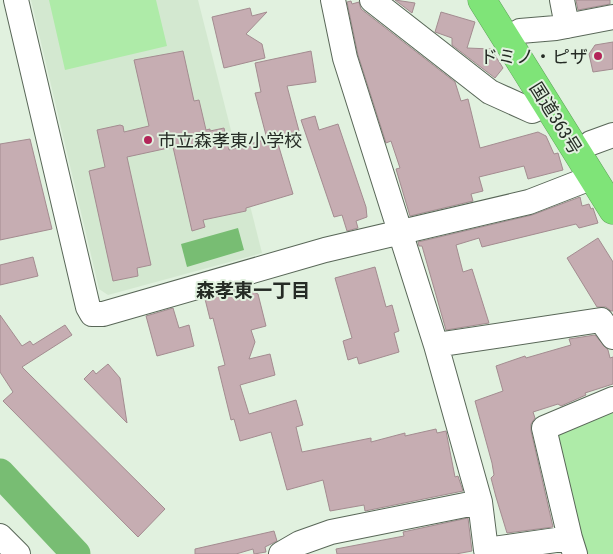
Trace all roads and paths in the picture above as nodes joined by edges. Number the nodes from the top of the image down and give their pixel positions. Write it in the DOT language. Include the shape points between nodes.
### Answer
graph roads {
  1 [pos="16,0"];
  2 [pos="333,0"];
  3 [pos="372,0"];
  4 [pos="482,0"];
  5 [pos="501,0"];
  6 [pos="562,0"];
  7 [pos="613,17"];
  8 [pos="567,26"];
  9 [pos="514,35"];
  10 [pos="548,104"];
  11 [pos="602,139"];
  12 [pos="613,179"];
  13 [pos="584,181"];
  14 [pos="613,210"];
  15 [pos="400,233"];
  16 [pos="613,337"];
  17 [pos="436,345"];
  18 [pos="613,399"];
  19 [pos="480,502"];
  20 [pos="0,536"];
  21 [pos="573,546"];
  22 [pos="484,553"];
  23 [pos="18,554"];
  24 [pos="281,554"];
  1 -- 15 [label="street" via="92,314 103,314 325,250"];
  2 -- 15 [label="street" via="345,58"];
  3 -- 10 [label="street" via="490,92 532,111"];
  4 -- 9 [label="highway, 国道363号"];
  5 -- 9 [label="highway, 国道363号"];
  6 -- 8 [label="street"];
  7 -- 8 [label="street"];
  8 -- 9 [label="street"];
  9 -- 10 [label="highway, 国道363号"];
  9 -- 11 [label="highway, 国道363号"];
  10 -- 14 [label="highway, 国道363号"];
  11 -- 12 [label="highway, 国道363号"];
  13 -- 15 [label="street" via="529,202"];
  15 -- 17 [label="street"];
  16 -- 17 [label="street" via="601,320"];
  17 -- 19 [label="street"];
  18 -- 21 [label="street" via="544,428"];
  19 -- 22 [label="street"];
  19 -- 24 [label="street" via="331,532"];
  20 -- 23 [label="street"];
  21 -- 22 [label="street"];
}
